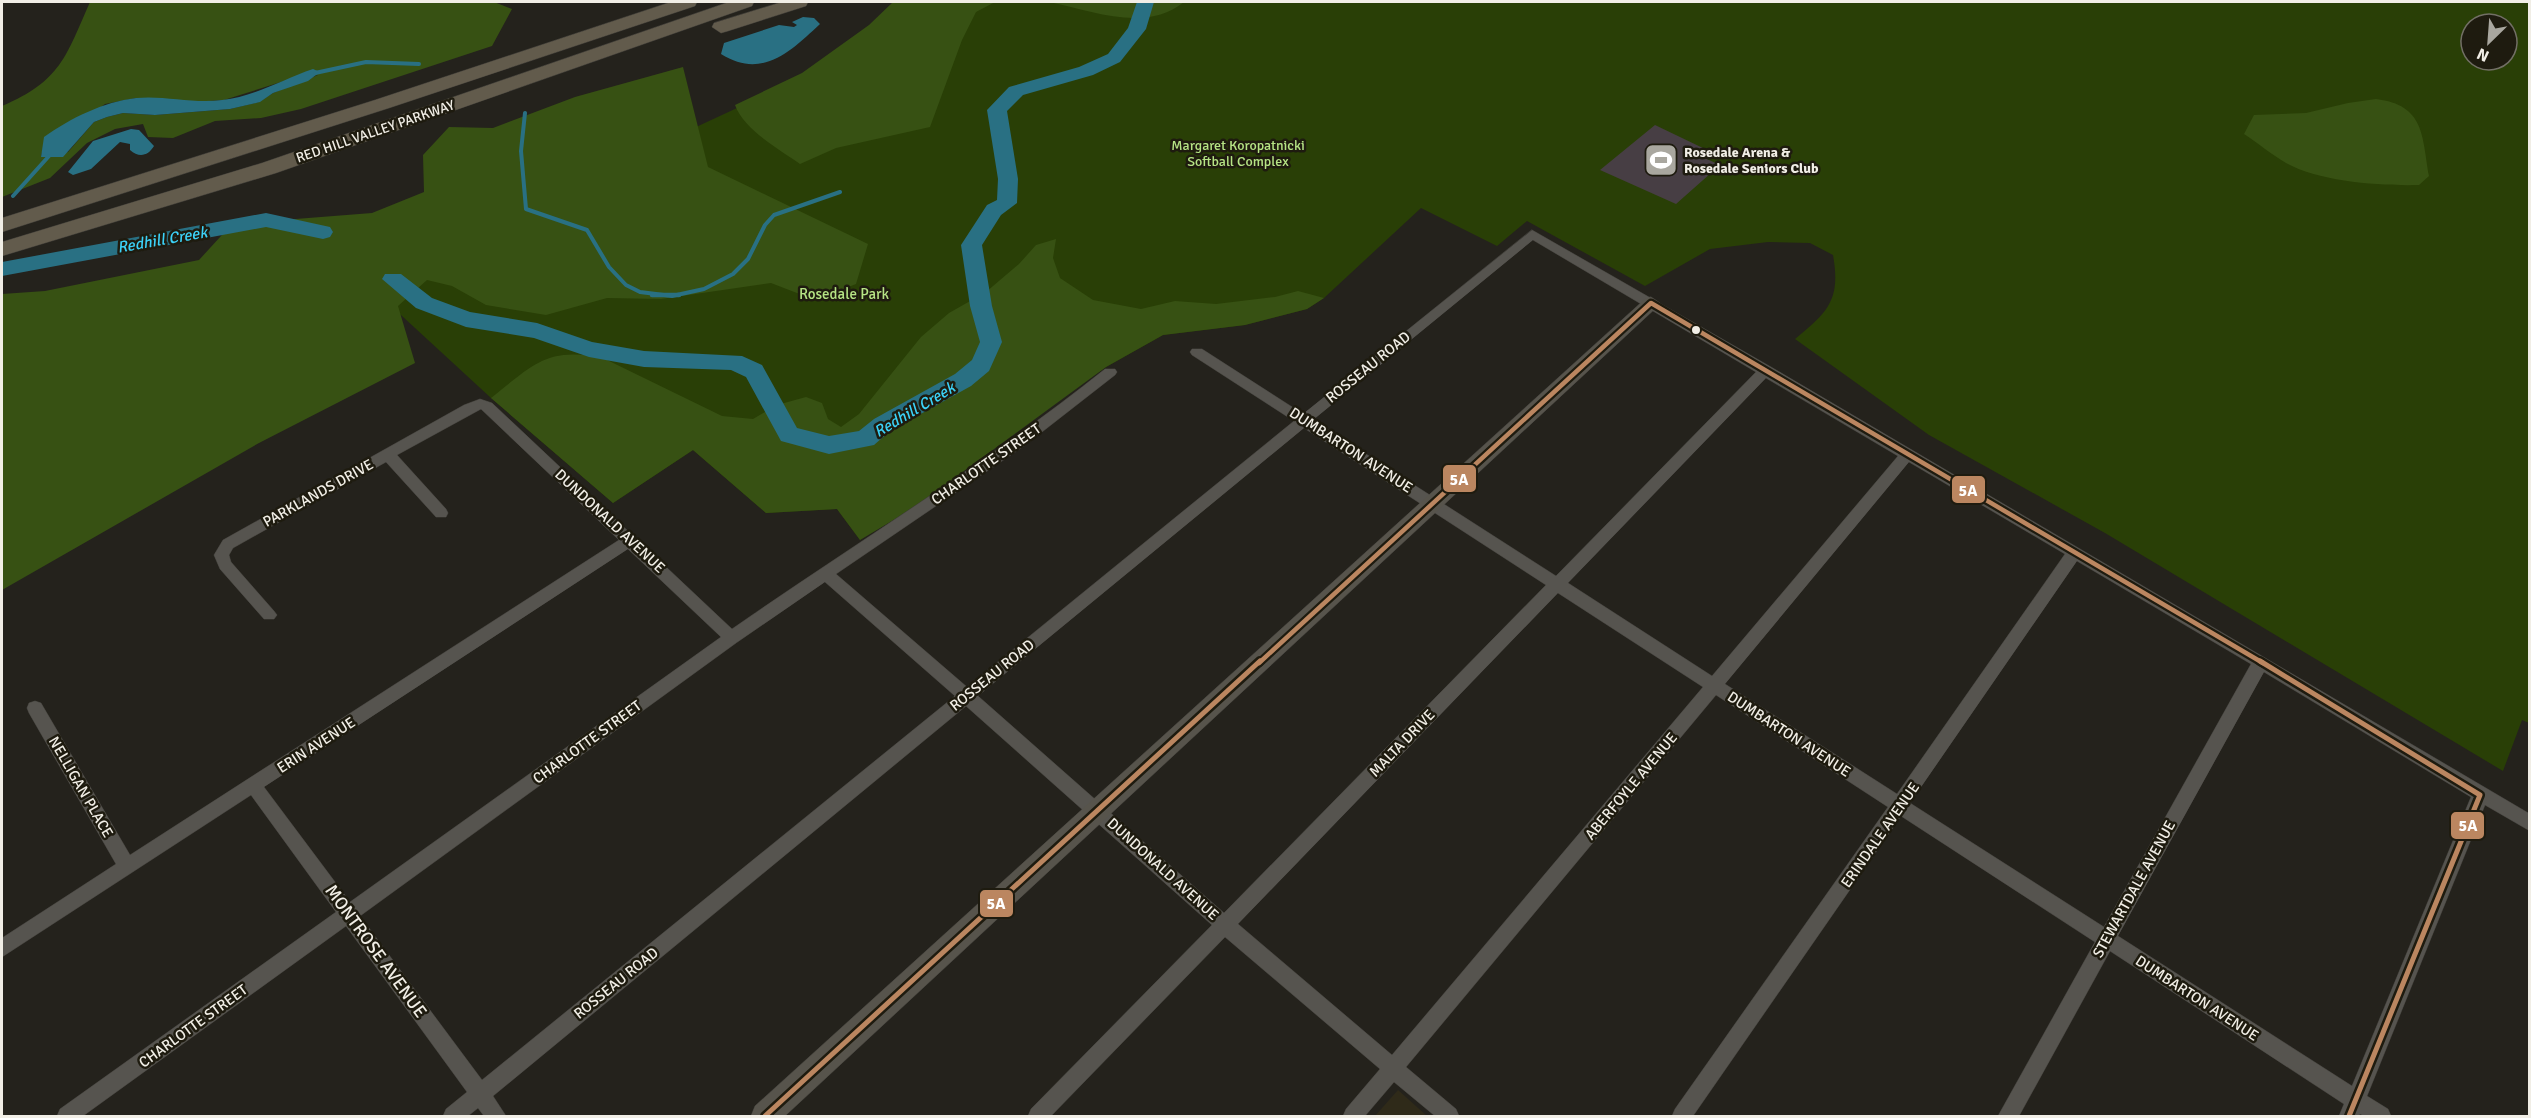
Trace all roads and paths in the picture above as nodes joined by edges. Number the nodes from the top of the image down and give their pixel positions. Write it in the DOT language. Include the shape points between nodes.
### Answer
graph roads {
  1 [pos="646,2"];
  2 [pos="688,2"];
  3 [pos="745,2"];
  4 [pos="799,2"];
  5 [pos="382,104"];
  6 [pos="444,109"];
  7 [pos="2,225"];
  8 [pos="2,249"];
  9 [pos="1651,303"];
  10 [pos="1197,352"];
  11 [pos="1766,370"];
  12 [pos="1110,372"];
  13 [pos="487,406"];
  14 [pos="1303,419"];
  15 [pos="387,454"];
  16 [pos="1908,454"];
  17 [pos="1432,502"];
  18 [pos="441,513"];
  19 [pos="630,540"];
  20 [pos="2075,552"];
  21 [pos="825,573"];
  22 [pos="1557,583"];
  23 [pos="269,615"];
  24 [pos="732,638"];
  25 [pos="2261,662"];
  26 [pos="1715,686"];
  27 [pos="966,697"];
  28 [pos="35,708"];
  29 [pos="254,786"];
  30 [pos="2480,795"];
  31 [pos="1900,806"];
  32 [pos="1097,810"];
  33 [pos="2529,823"];
  34 [pos="127,866"];
  35 [pos="350,914"];
  36 [pos="1225,926"];
  37 [pos="2105,940"];
  38 [pos="2,948"];
  39 [pos="1394,1068"];
  40 [pos="480,1095"];
  41 [pos="2352,1108"];
  42 [pos="67,1116"];
  43 [pos="453,1116"];
  44 [pos="496,1116"];
  45 [pos="765,1116"];
  46 [pos="1038,1116"];
  47 [pos="1353,1116"];
  48 [pos="1449,1116"];
  49 [pos="1682,1116"];
  50 [pos="2008,1116"];
  51 [pos="2381,1116"];
  1 -- 5 [label="highway"];
  2 -- 5 [label="highway, RED HILL VALLEY PARKWAY"];
  3 -- 6 [label="highway, RED HILL VALLEY PARKWAY"];
  4 -- 6 [label="highway" via="571,74"];
  5 -- 7 [label="highway, RED HILL VALLEY PARKWAY"];
  6 -- 8 [label="highway, RED HILL VALLEY PARKWAY" via="269,168"];
  9 -- 11 [label="street"];
  9 -- 14 [label="street, ROSSEAU ROAD" via="1532,234"];
  9 -- 17 [label="street"];
  10 -- 14 [label="street, DUMBARTON AVENUE"];
  11 -- 16 [label="street"];
  11 -- 22 [label="street, MALTA DRIVE"];
  12 -- 21 [label="street, CHARLOTTE STREET" via="1080,397"];
  13 -- 15 [label="street, PARKLANDS DRIVE" via="469,408"];
  13 -- 19 [label="street, DUNDONALD AVENUE"];
  14 -- 17 [label="street, DUMBARTON AVENUE"];
  14 -- 27 [label="street, ROSSEAU ROAD"];
  15 -- 18 [label="street"];
  15 -- 23 [label="street, PARKLANDS DRIVE" via="228,544 221,555 225,565"];
  16 -- 20 [label="street"];
  16 -- 26 [label="street, ABERFOYLE AVENUE"];
  17 -- 22 [label="street, DUMBARTON AVENUE"];
  17 -- 32 [label="street"];
  19 -- 24 [label="street, DUNDONALD AVENUE"];
  19 -- 29 [label="street, ERIN AVENUE"];
  20 -- 25 [label="street"];
  20 -- 31 [label="street, ERINDALE AVENUE"];
  21 -- 24 [label="street, CHARLOTTE STREET"];
  21 -- 27 [label="street, DUNDONALD AVENUE"];
  22 -- 26 [label="street, DUMBARTON AVENUE"];
  22 -- 36 [label="street, MALTA DRIVE"];
  24 -- 35 [label="street, CHARLOTTE STREET"];
  25 -- 30 [label="street"];
  25 -- 37 [label="street, STEWARTDALE AVENUE"];
  26 -- 31 [label="street, DUMBARTON AVENUE"];
  26 -- 39 [label="street, ABERFOYLE AVENUE"];
  27 -- 32 [label="street, DUNDONALD AVENUE"];
  27 -- 40 [label="street, ROSSEAU ROAD"];
  28 -- 34 [label="street, NELLIGAN PLACE"];
  29 -- 34 [label="street, ERIN AVENUE"];
  29 -- 35 [label="street, MONTROSE AVENUE"];
  30 -- 33 [label="street"];
  30 -- 41 [label="street"];
  31 -- 37 [label="street, DUMBARTON AVENUE"];
  31 -- 49 [label="street, ERINDALE AVENUE"];
  32 -- 36 [label="street, DUNDONALD AVENUE"];
  32 -- 45 [label="street"];
  34 -- 38 [label="street, ERIN AVENUE"];
  35 -- 40 [label="street, MONTROSE AVENUE"];
  35 -- 42 [label="street, CHARLOTTE STREET"];
  36 -- 39 [label="street, DUNDONALD AVENUE"];
  36 -- 46 [label="street, MALTA DRIVE"];
  37 -- 41 [label="street, DUMBARTON AVENUE"];
  37 -- 50 [label="street, STEWARTDALE AVENUE"];
  39 -- 47 [label="street, ABERFOYLE AVENUE"];
  39 -- 48 [label="street, DUNDONALD AVENUE"];
  40 -- 43 [label="street, ROSSEAU ROAD"];
  40 -- 44 [label="street, MONTROSE AVENUE"];
  41 -- 51 [label="street, DUMBARTON AVENUE"];
}
